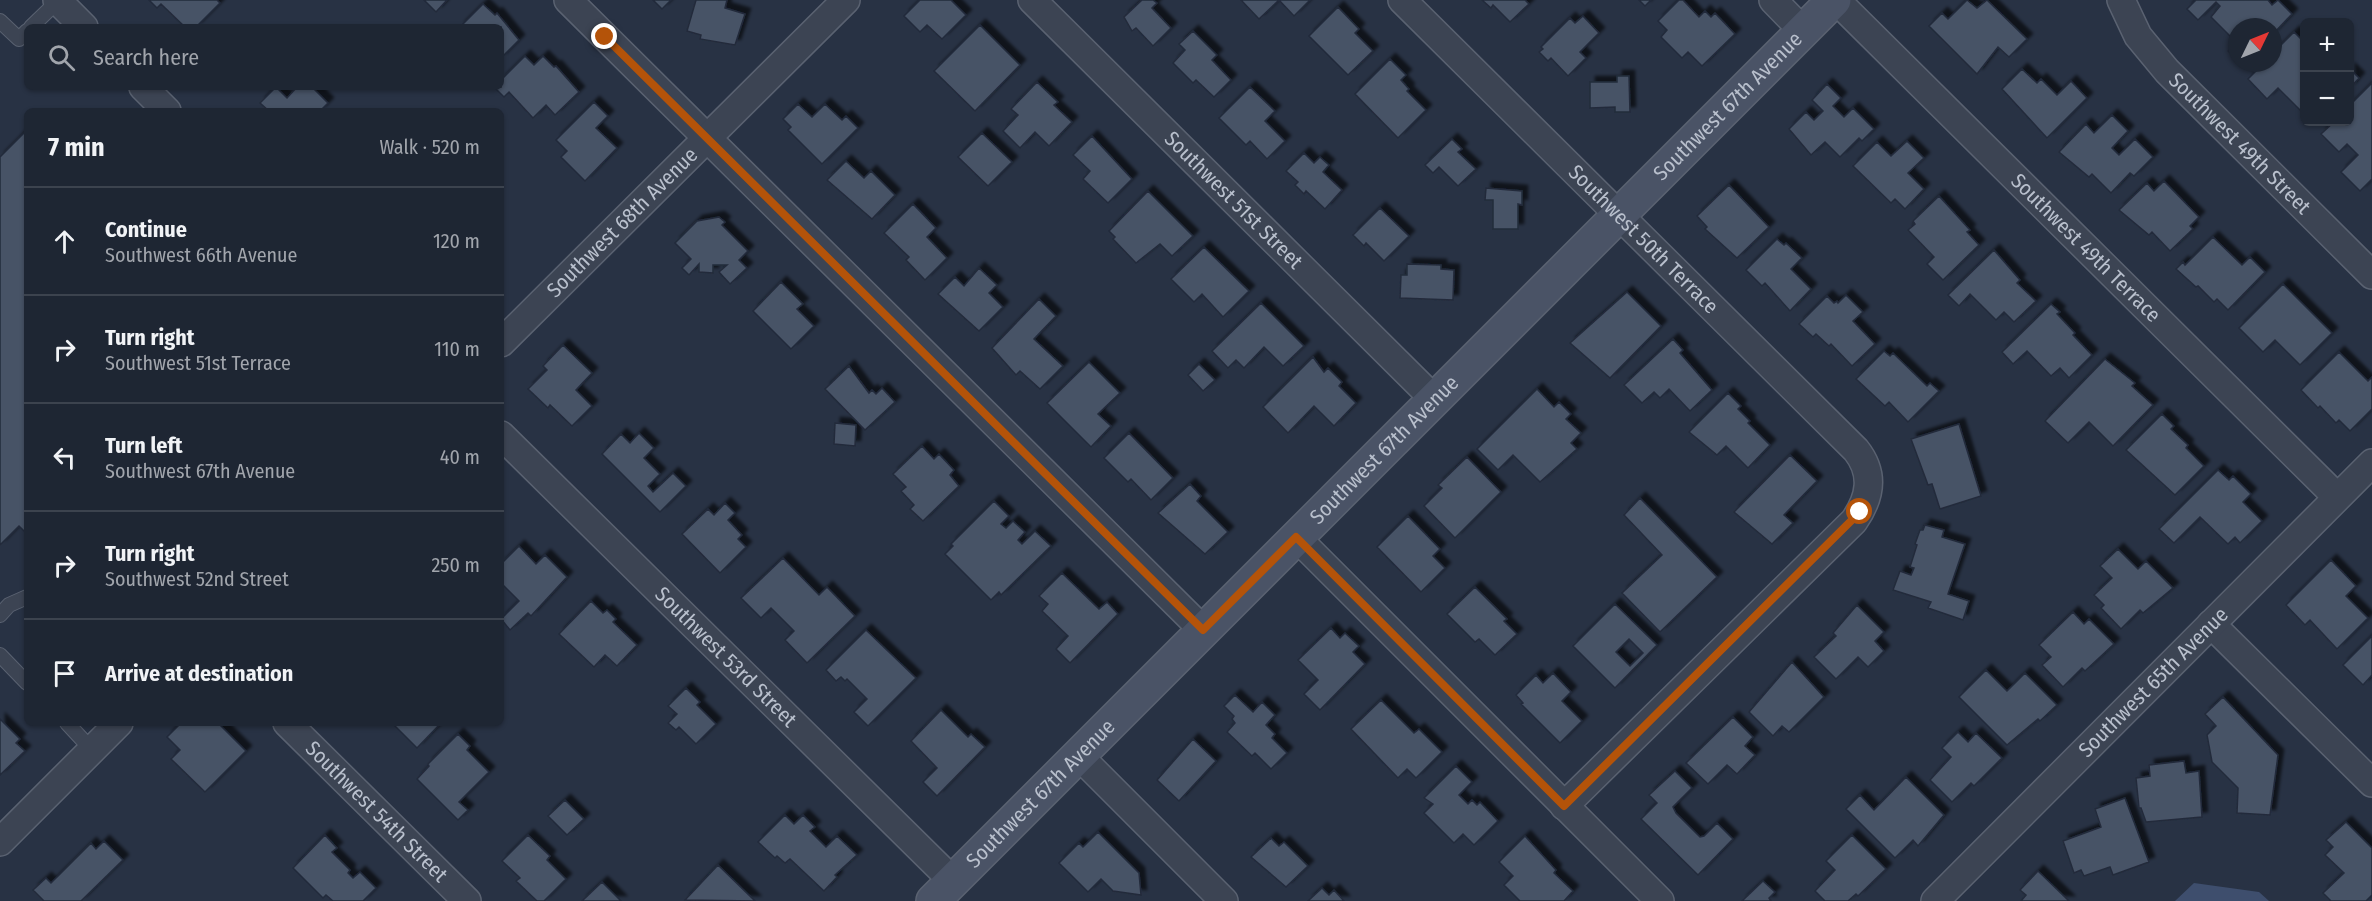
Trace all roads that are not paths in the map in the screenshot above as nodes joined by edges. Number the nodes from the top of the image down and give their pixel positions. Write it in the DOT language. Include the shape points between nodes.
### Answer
graph roads {
  1 [pos="568,0"];
  2 [pos="846,0"];
  3 [pos="1032,0"];
  4 [pos="1402,0"];
  5 [pos="1773,0"];
  6 [pos="1835,0"];
  7 [pos="2121,0"];
  8 [pos="58,1"];
  9 [pos="0,21"];
  10 [pos="34,24"];
  11 [pos="81,24"];
  12 [pos="1803,31"];
  13 [pos="24,34"];
  14 [pos="146,90"];
  15 [pos="164,108"];
  16 [pos="707,138"];
  17 [pos="1618,216"];
  18 [pos="2372,275"];
  19 [pos="504,340"];
  20 [pos="1434,399"];
  21 [pos="504,438"];
  22 [pos="2372,463"];
  23 [pos="2337,497"];
  24 [pos="1296,537"];
  25 [pos="24,598"];
  26 [pos="0,615"];
  27 [pos="2211,624"];
  28 [pos="1203,630"];
  29 [pos="0,655"];
  30 [pos="24,680"];
  31 [pos="70,726"];
  32 [pos="116,726"];
  33 [pos="290,726"];
  34 [pos="92,750"];
  35 [pos="1078,755"];
  36 [pos="2372,783"];
  37 [pos="1564,806"];
  38 [pos="0,842"];
  39 [pos="943,891"];
  40 [pos="467,901"];
  41 [pos="1224,901"];
  42 [pos="1660,901"];
  43 [pos="1935,901"];
  1 -- 16 [label="street"];
  2 -- 16 [label="street, Southwest 68th Avenue"];
  3 -- 20 [label="street, Southwest 51st Street"];
  4 -- 17 [label="street, Southwest 50th Terrace"];
  5 -- 12 [label="street"];
  6 -- 12 [label="main road, Southwest 67th Avenue"];
  6 -- 23 [label="street, Southwest 49th Terrace"];
  7 -- 18 [label="street, Southwest 49th Street" via="2138,36 2167,71"];
  8 -- 10 [label="lane"];
  8 -- 11 [label="street"];
  9 -- 13 [label="lane" via="19,39"];
  12 -- 17 [label="main road, Southwest 67th Avenue"];
  14 -- 15 [label="street"];
  16 -- 19 [label="street, Southwest 68th Avenue"];
  16 -- 28 [label="street"];
  17 -- 20 [label="main road, Southwest 67th Avenue"];
  17 -- 37 [label="street, Southwest 50th Terrace" via="1856,450 1867,472 1869,490 1864,506 1847,528"];
  20 -- 24 [label="main road, Southwest 67th Avenue"];
  21 -- 39 [label="street, Southwest 53rd Street"];
  22 -- 23 [label="street, Southwest 65th Avenue"];
  23 -- 27 [label="street, Southwest 65th Avenue"];
  24 -- 28 [label="main road, Southwest 67th Avenue"];
  24 -- 37 [label="street"];
  25 -- 26 [label="lane" via="9,605"];
  27 -- 36 [label="street"];
  27 -- 43 [label="street, Southwest 65th Avenue"];
  28 -- 35 [label="main road, Southwest 67th Avenue"];
  29 -- 30 [label="lane"];
  31 -- 34 [label="lane"];
  32 -- 34 [label="street"];
  33 -- 40 [label="street, Southwest 54th Street"];
  34 -- 38 [label="street"];
  35 -- 39 [label="main road, Southwest 67th Avenue"];
  35 -- 41 [label="street"];
  37 -- 42 [label="street"];
}
